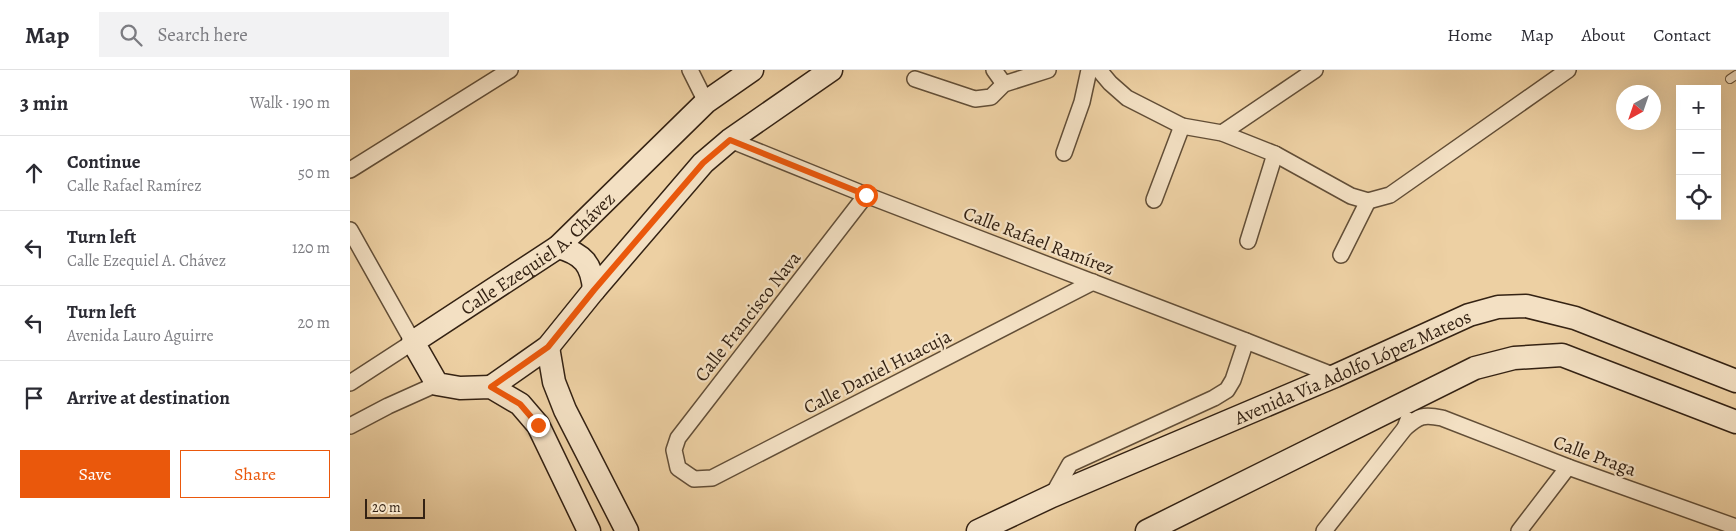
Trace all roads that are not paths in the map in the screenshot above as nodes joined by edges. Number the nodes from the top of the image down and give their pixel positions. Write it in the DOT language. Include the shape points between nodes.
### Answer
graph roads {
  1 [pos="510,70"];
  2 [pos="690,70"];
  3 [pos="752,70"];
  4 [pos="831,70"];
  5 [pos="994,70"];
  6 [pos="1048,70"];
  7 [pos="1089,70"];
  8 [pos="1099,70"];
  9 [pos="1315,70"];
  10 [pos="1568,70"];
  11 [pos="915,79"];
  12 [pos="1004,84"];
  13 [pos="706,102"];
  14 [pos="1182,126"];
  15 [pos="1222,133"];
  16 [pos="730,140"];
  17 [pos="1064,153"];
  18 [pos="1275,154"];
  19 [pos="350,170"];
  20 [pos="866,195"];
  21 [pos="1154,200"];
  22 [pos="1368,202"];
  23 [pos="350,230"];
  24 [pos="1248,241"];
  25 [pos="558,247"];
  26 [pos="1341,255"];
  27 [pos="1093,282"];
  28 [pos="594,290"];
  29 [pos="1246,341"];
  30 [pos="413,342"];
  31 [pos="548,347"];
  32 [pos="1334,376"];
  33 [pos="1736,381"];
  34 [pos="350,382"];
  35 [pos="437,384"];
  36 [pos="491,387"];
  37 [pos="1418,395"];
  38 [pos="1442,418"];
  39 [pos="1736,422"];
  40 [pos="350,426"];
  41 [pos="1405,428"];
  42 [pos="1568,467"];
  43 [pos="678,468"];
  44 [pos="1052,496"];
  45 [pos="1725,527"];
  46 [pos="589,531"];
  47 [pos="627,531"];
  48 [pos="978,531"];
  49 [pos="1147,531"];
  50 [pos="1324,531"];
  51 [pos="1519,531"];
  1 -- 19 [label="street"];
  2 -- 13 [label="street"];
  3 -- 13 [label="street, Calle Ezequiel A. Chávez"];
  4 -- 16 [label="street"];
  5 -- 12 [label="street"];
  6 -- 12 [label="street"];
  7 -- 17 [label="street" via="1082,102"];
  8 -- 14 [label="street" via="1127,98"];
  9 -- 15 [label="street"];
  10 -- 22 [label="street" via="1390,195"];
  11 -- 12 [label="street" via="975,99 991,97"];
  13 -- 25 [label="street, Calle Ezequiel A. Chávez"];
  14 -- 15 [label="street"];
  14 -- 21 [label="street"];
  15 -- 18 [label="street"];
  16 -- 20 [label="street, Calle Rafael Ramírez"];
  16 -- 28 [label="street" via="703,163"];
  18 -- 22 [label="street"];
  18 -- 24 [label="street"];
  20 -- 27 [label="street, Calle Rafael Ramírez"];
  20 -- 43 [label="street, Calle Francisco Nava" via="678,438 674,450"];
  22 -- 26 [label="street"];
  23 -- 30 [label="street"];
  25 -- 28 [label="street" via="573,251 585,261 593,274"];
  25 -- 30 [label="street, Calle Ezequiel A. Chávez"];
  27 -- 29 [label="street, Calle Rafael Ramírez"];
  27 -- 43 [label="street, Calle Daniel Huacuja" via="712,478 694,479"];
  28 -- 31 [label="street"];
  29 -- 32 [label="street, Calle Rafael Ramírez"];
  29 -- 44 [label="street" via="1234,380 1227,390 1070,464"];
  30 -- 34 [label="street, Calle Ezequiel A. Chávez"];
  30 -- 35 [label="street"];
  31 -- 36 [label="street"];
  31 -- 47 [label="street" via="554,382 565,410"];
  32 -- 33 [label="street, Avenida Via Adolfo López Mateos" via="1469,315 1498,307 1526,306 1576,318"];
  32 -- 44 [label="street, Avenida Via Adolfo López Mateos"];
  35 -- 36 [label="street" via="460,388"];
  35 -- 40 [label="street"];
  36 -- 46 [label="street" via="520,404 538,425"];
  37 -- 38 [label="street"];
  37 -- 39 [label="street" via="1475,368 1514,358 1562,355"];
  37 -- 41 [label="street"];
  37 -- 49 [label="street"];
  38 -- 41 [label="street, Calle Praga" via="1428,415"];
  38 -- 42 [label="street, Calle Praga"];
  41 -- 50 [label="street"];
  42 -- 45 [label="street, Calle Praga"];
  42 -- 51 [label="street"];
  44 -- 48 [label="street, Avenida Via Adolfo López Mateos"];
}
